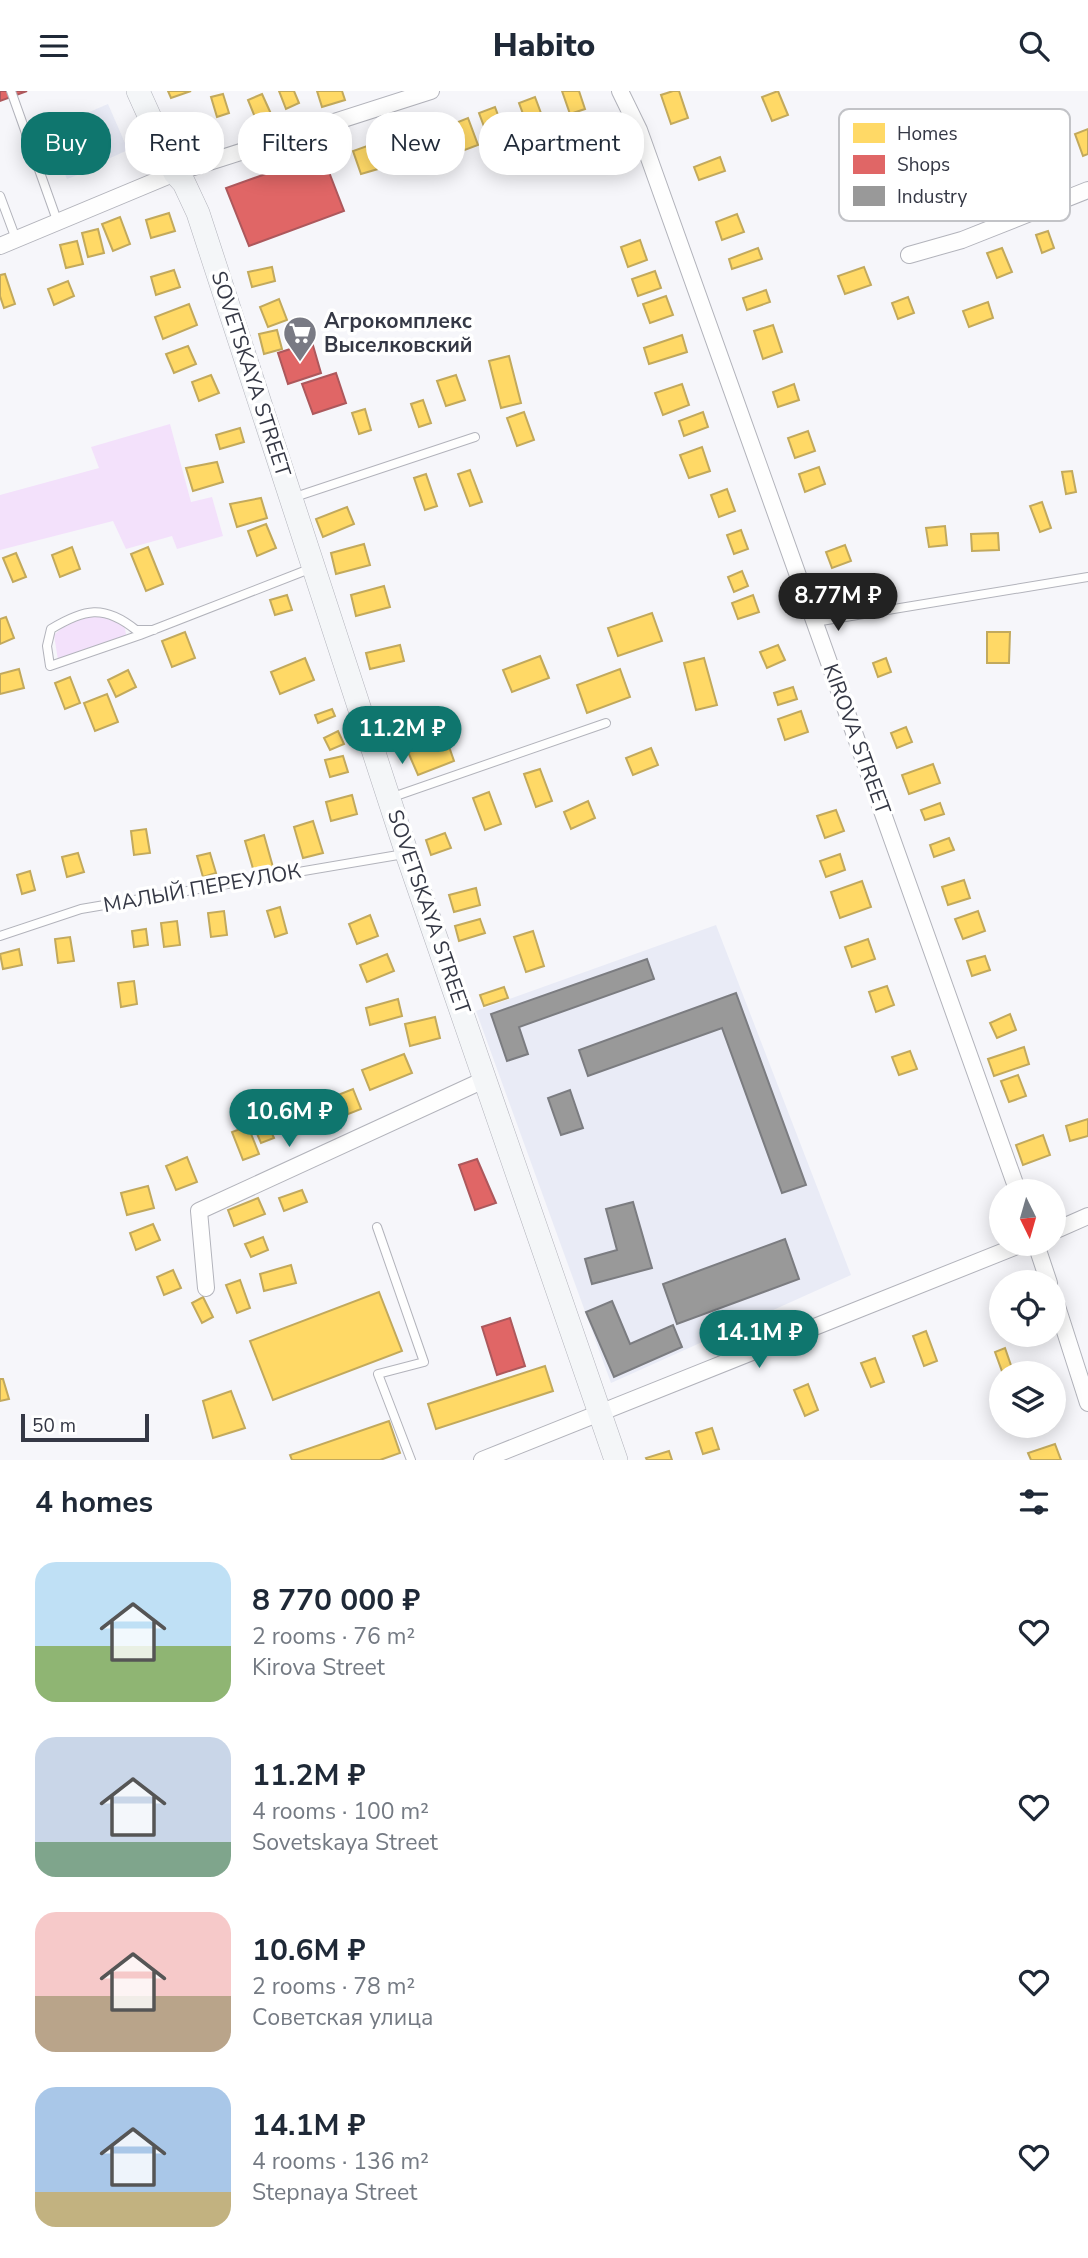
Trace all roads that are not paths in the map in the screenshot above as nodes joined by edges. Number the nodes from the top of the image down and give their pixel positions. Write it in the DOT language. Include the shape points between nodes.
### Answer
graph roads {
  1 [pos="11,91"];
  2 [pos="138,91"];
  3 [pos="431,91"];
  4 [pos="620,91"];
  5 [pos="147,112"];
  6 [pos="224,157"];
  7 [pos="169,175"];
  8 [pos="176,175"];
  9 [pos="1088,190"];
  10 [pos="0,196"];
  11 [pos="1070,197"];
  12 [pos="1010,221"];
  13 [pos="58,223"];
  14 [pos="16,239"];
  15 [pos="0,246"];
  16 [pos="909,255"];
  17 [pos="475,437"];
  18 [pos="292,498"];
  19 [pos="315,567"];
  20 [pos="1088,577"];
  21 [pos="815,622"];
  22 [pos="154,629"];
  23 [pos="606,723"];
  24 [pos="390,798"];
  25 [pos="407,854"];
  26 [pos="0,936"];
  27 [pos="486,1079"];
  28 [pos="1013,1179"];
  29 [pos="1088,1216"];
  30 [pos="1066,1226"];
  31 [pos="377,1227"];
  32 [pos="990,1257"];
  33 [pos="206,1288"];
  34 [pos="1066,1334"];
  35 [pos="1088,1403"];
  36 [pos="602,1413"];
  37 [pos="411,1460"];
  38 [pos="482,1460"];
  39 [pos="616,1460"];
  1 -- 13 [label="lane"];
  2 -- 5 [label="street, SOVETSKAYA STREET"];
  3 -- 6 [label="street"];
  4 -- 21 [label="street, KIROVA STREET" via="639,130"];
  7 -- 13 [label="street"];
  8 -- 18 [label="street, SOVETSKAYA STREET" via="198,213"];
  9 -- 11 [label="street"];
  10 -- 14 [label="lane"];
  12 -- 16 [label="street"];
  13 -- 14 [label="street"];
  14 -- 15 [label="street"];
  17 -- 18 [label="lane"];
  18 -- 19 [label="street, SOVETSKAYA STREET"];
  19 -- 22 [label="lane"];
  19 -- 24 [label="street, SOVETSKAYA STREET"];
  20 -- 21 [label="lane"];
  21 -- 28 [label="street, KIROVA STREET"];
  22 -- 22 [label="lane" via="140,635 50,666 47,646 51,629 78,613 118,616 136,630"];
  23 -- 24 [label="lane"];
  24 -- 25 [label="street, SOVETSKAYA STREET"];
  25 -- 26 [label="lane, МАЛЫЙ ПЕРЕУЛОК" via="81,909"];
  25 -- 27 [label="street, SOVETSKAYA STREET"];
  27 -- 33 [label="street" via="199,1211"];
  27 -- 36 [label="street, SOVETSKAYA STREET"];
  29 -- 30 [label="street"];
  31 -- 37 [label="lane" via="424,1362 378,1374"];
  32 -- 36 [label="street"];
  34 -- 35 [label="street"];
  36 -- 38 [label="street"];
  36 -- 39 [label="street, SOVETSKAYA STREET"];
}
